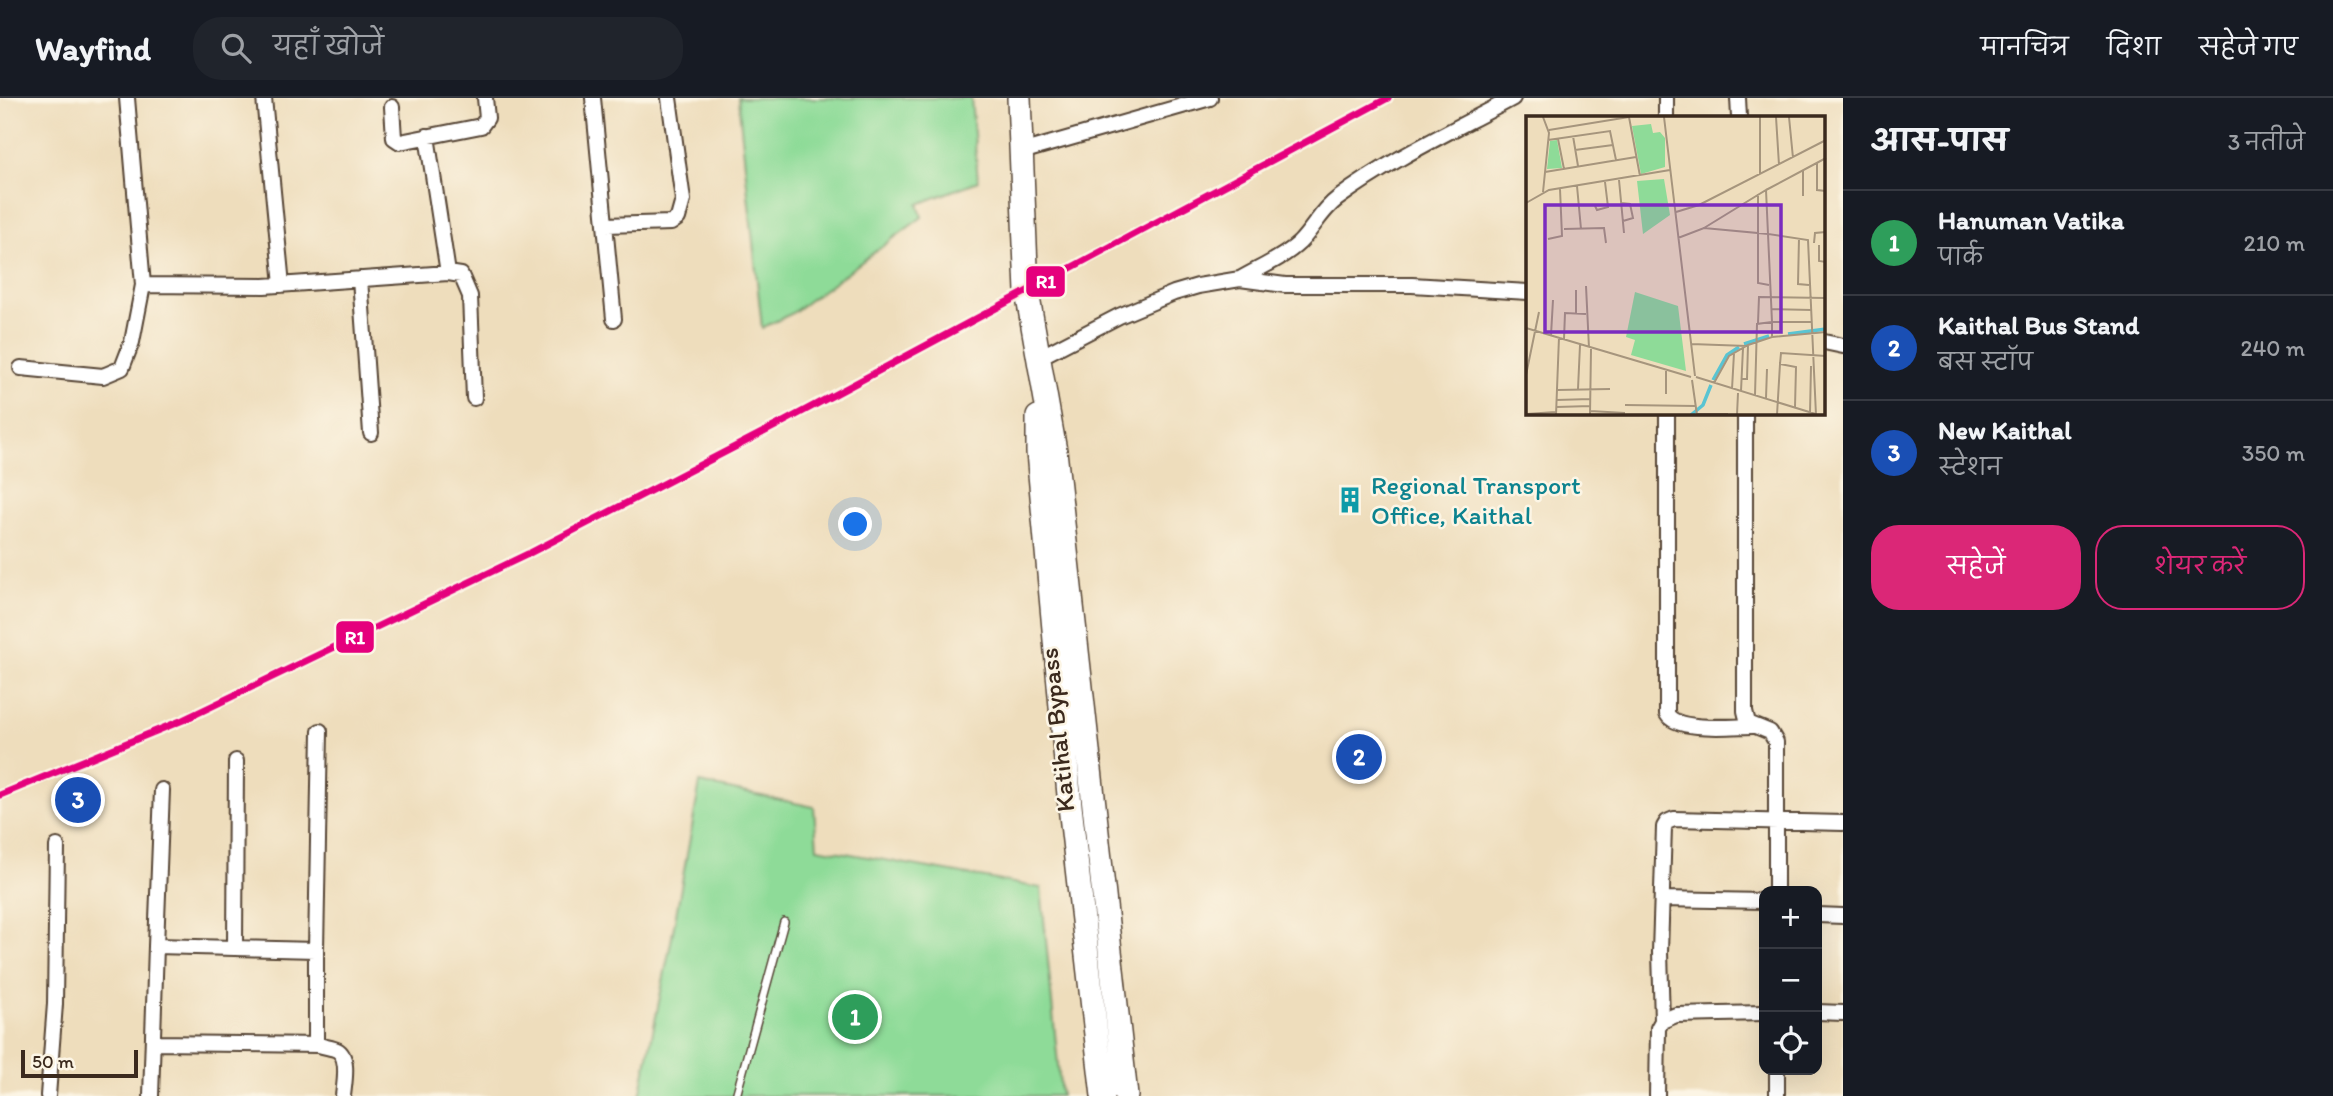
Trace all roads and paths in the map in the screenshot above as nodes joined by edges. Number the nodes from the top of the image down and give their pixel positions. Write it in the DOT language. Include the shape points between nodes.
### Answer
graph roads {
  1 [pos="127,98"];
  2 [pos="264,98"];
  3 [pos="485,98"];
  4 [pos="593,98"];
  5 [pos="669,98"];
  6 [pos="1019,98"];
  7 [pos="1210,98"];
  8 [pos="1513,98"];
  9 [pos="1665,98"];
  10 [pos="1738,98"];
  11 [pos="392,107"];
  12 [pos="1666,116"];
  13 [pos="1739,116"];
  14 [pos="427,136"];
  15 [pos="1021,152"];
  16 [pos="606,225"];
  17 [pos="448,273"];
  18 [pos="360,279"];
  19 [pos="1240,279"];
  20 [pos="143,285"];
  21 [pos="282,285"];
  22 [pos="1526,292"];
  23 [pos="614,319"];
  24 [pos="1038,358"];
  25 [pos="21,368"];
  26 [pos="474,398"];
  27 [pos="1667,415"];
  28 [pos="1745,415"];
  29 [pos="371,433"];
  30 [pos="1753,726"];
  31 [pos="320,731"];
  32 [pos="236,761"];
  33 [pos="162,790"];
  34 [pos="1776,822"];
  35 [pos="1843,823"];
  36 [pos="57,846"];
  37 [pos="1776,886"];
  38 [pos="1662,899"];
  39 [pos="1759,901"];
  40 [pos="1822,915"];
  41 [pos="1843,916"];
  42 [pos="785,922"];
  43 [pos="156,946"];
  44 [pos="235,948"];
  45 [pos="316,950"];
  46 [pos="1822,1012"];
  47 [pos="1759,1013"];
  48 [pos="1843,1013"];
  49 [pos="1661,1021"];
  50 [pos="154,1043"];
  51 [pos="319,1045"];
  52 [pos="1777,1075"];
  53 [pos="48,1096"];
  54 [pos="151,1096"];
  55 [pos="344,1096"];
  56 [pos="736,1096"];
  57 [pos="1103,1096"];
  58 [pos="1126,1096"];
  59 [pos="1657,1096"];
  60 [pos="1777,1096"];
  1 -- 20 [label="street"];
  2 -- 21 [label="street"];
  3 -- 14 [label="street" via="486,118 481,126"];
  4 -- 16 [label="street"];
  5 -- 16 [label="street" via="683,200 678,218"];
  6 -- 15 [label="main road, Katihal Bypass"];
  7 -- 15 [label="street"];
  8 -- 19 [label="street" via="1345,193 1318,216 1298,243"];
  9 -- 12 [label="street"];
  10 -- 13 [label="street"];
  11 -- 14 [label="street" via="396,141"];
  14 -- 17 [label="street"];
  15 -- 24 [label="main road, Katihal Bypass" via="1027,292"];
  16 -- 23 [label="street"];
  17 -- 18 [label="street"];
  17 -- 26 [label="street" via="460,275 470,296"];
  18 -- 21 [label="street"];
  18 -- 29 [label="street"];
  19 -- 22 [label="street" via="1285,285 1412,285"];
  19 -- 24 [label="street" via="1174,293"];
  20 -- 21 [label="street"];
  20 -- 25 [label="street" via="122,368 103,376"];
  24 -- 57 [label="main road, Katihal Bypass" via="1038,452 1055,653"];
  24 -- 58 [label="main road, Katihal Bypass" via="1055,451"];
  27 -- 30 [label="street" via="1667,714 1686,725"];
  28 -- 30 [label="street" via="1745,711"];
  30 -- 34 [label="street" via="1775,738"];
  31 -- 45 [label="street"];
  32 -- 44 [label="street"];
  33 -- 43 [label="street"];
  34 -- 35 [label="street"];
  34 -- 37 [label="street"];
  34 -- 38 [label="street" via="1667,822"];
  36 -- 53 [label="street"];
  38 -- 39 [label="street"];
  38 -- 49 [label="street"];
  40 -- 41 [label="street"];
  42 -- 56 [label="lane"];
  43 -- 44 [label="street"];
  43 -- 50 [label="street"];
  44 -- 45 [label="street"];
  45 -- 51 [label="street"];
  46 -- 48 [label="street"];
  47 -- 49 [label="street" via="1676,1015"];
  49 -- 59 [label="street"];
  50 -- 51 [label="street"];
  50 -- 54 [label="street"];
  51 -- 55 [label="street" via="335,1049 343,1057"];
  52 -- 60 [label="street"];
}
